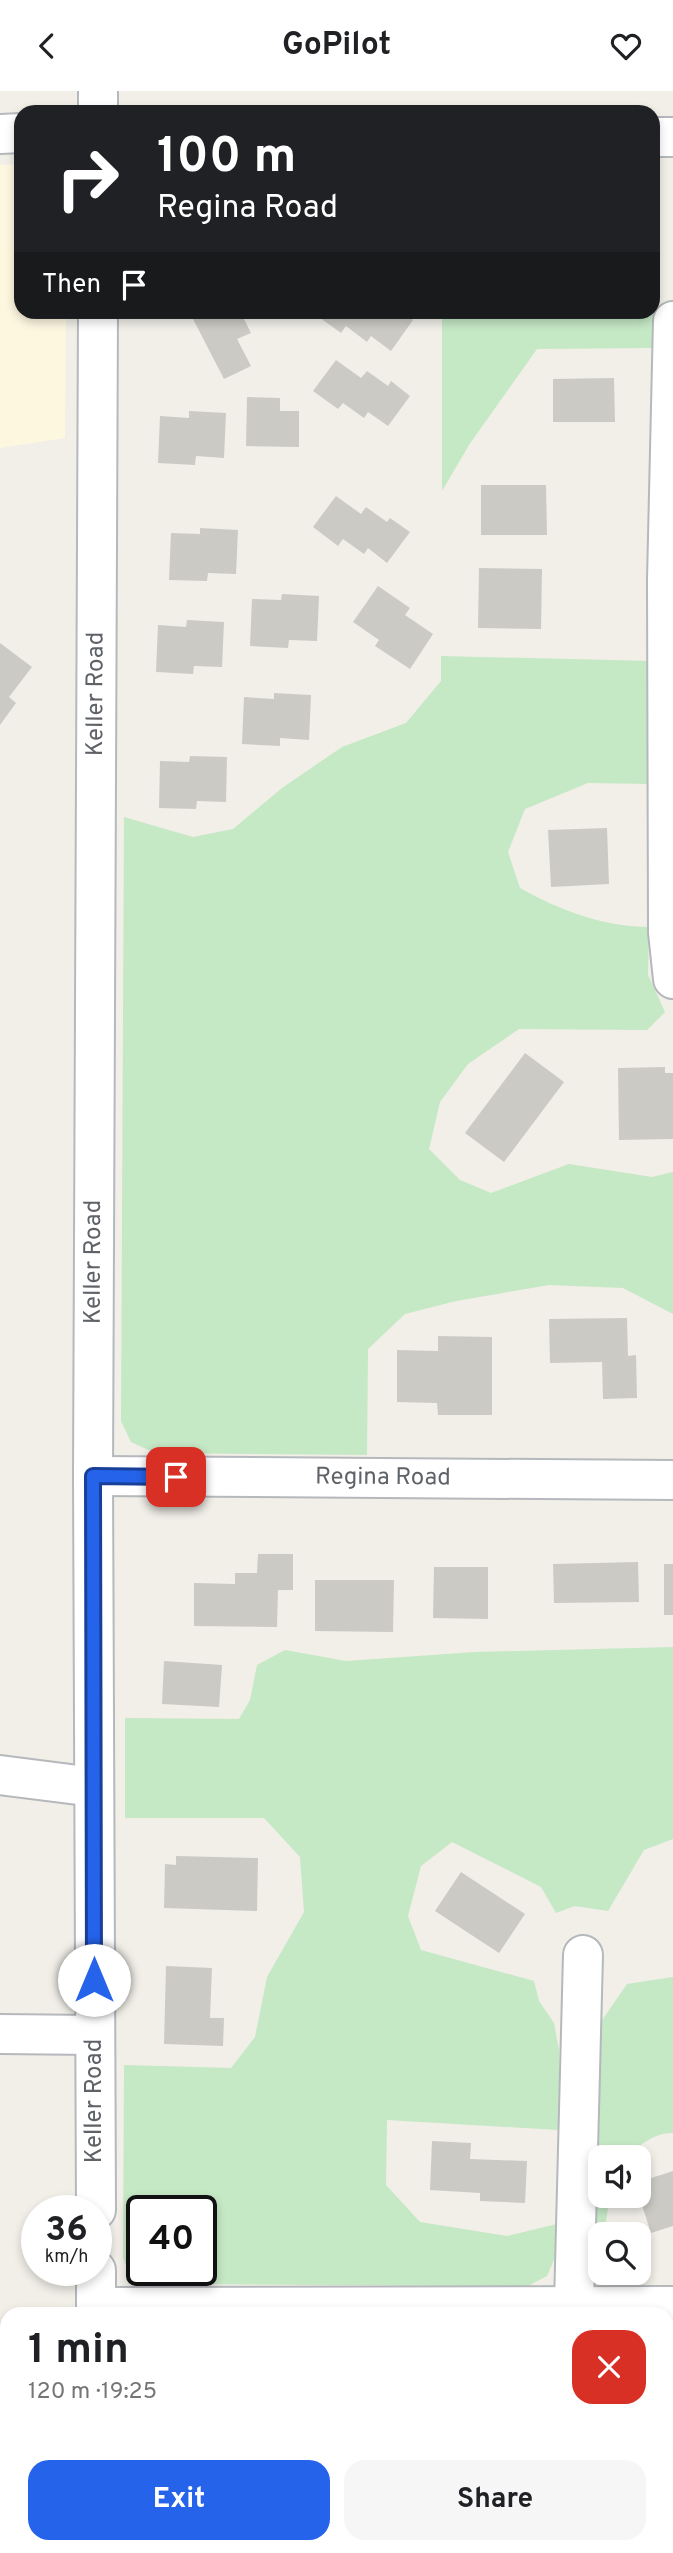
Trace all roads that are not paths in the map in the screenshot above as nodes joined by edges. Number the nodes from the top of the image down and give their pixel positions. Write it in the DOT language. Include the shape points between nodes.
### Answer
graph roads {
  1 [pos="97,319"];
  2 [pos="673,321"];
  3 [pos="670,580"];
  4 [pos="673,979"];
  5 [pos="93,1476"];
  6 [pos="673,1480"];
  7 [pos="0,1775"];
  8 [pos="94,1787"];
  9 [pos="583,1955"];
  10 [pos="0,2034"];
  11 [pos="95,2035"];
  12 [pos="96,2195"];
  13 [pos="96,2297"];
  14 [pos="574,2305"];
  15 [pos="673,2306"];
  1 -- 5 [label="street, Keller Road"];
  2 -- 3 [label="street"];
  3 -- 4 [label="street" via="668,932"];
  5 -- 6 [label="street, Regina Road"];
  5 -- 8 [label="street, Keller Road"];
  7 -- 8 [label="street"];
  8 -- 11 [label="street, Keller Road"];
  9 -- 14 [label="street"];
  10 -- 11 [label="street"];
  11 -- 12 [label="street, Keller Road"];
  13 -- 14 [label="street"];
  14 -- 15 [label="street"];
}
